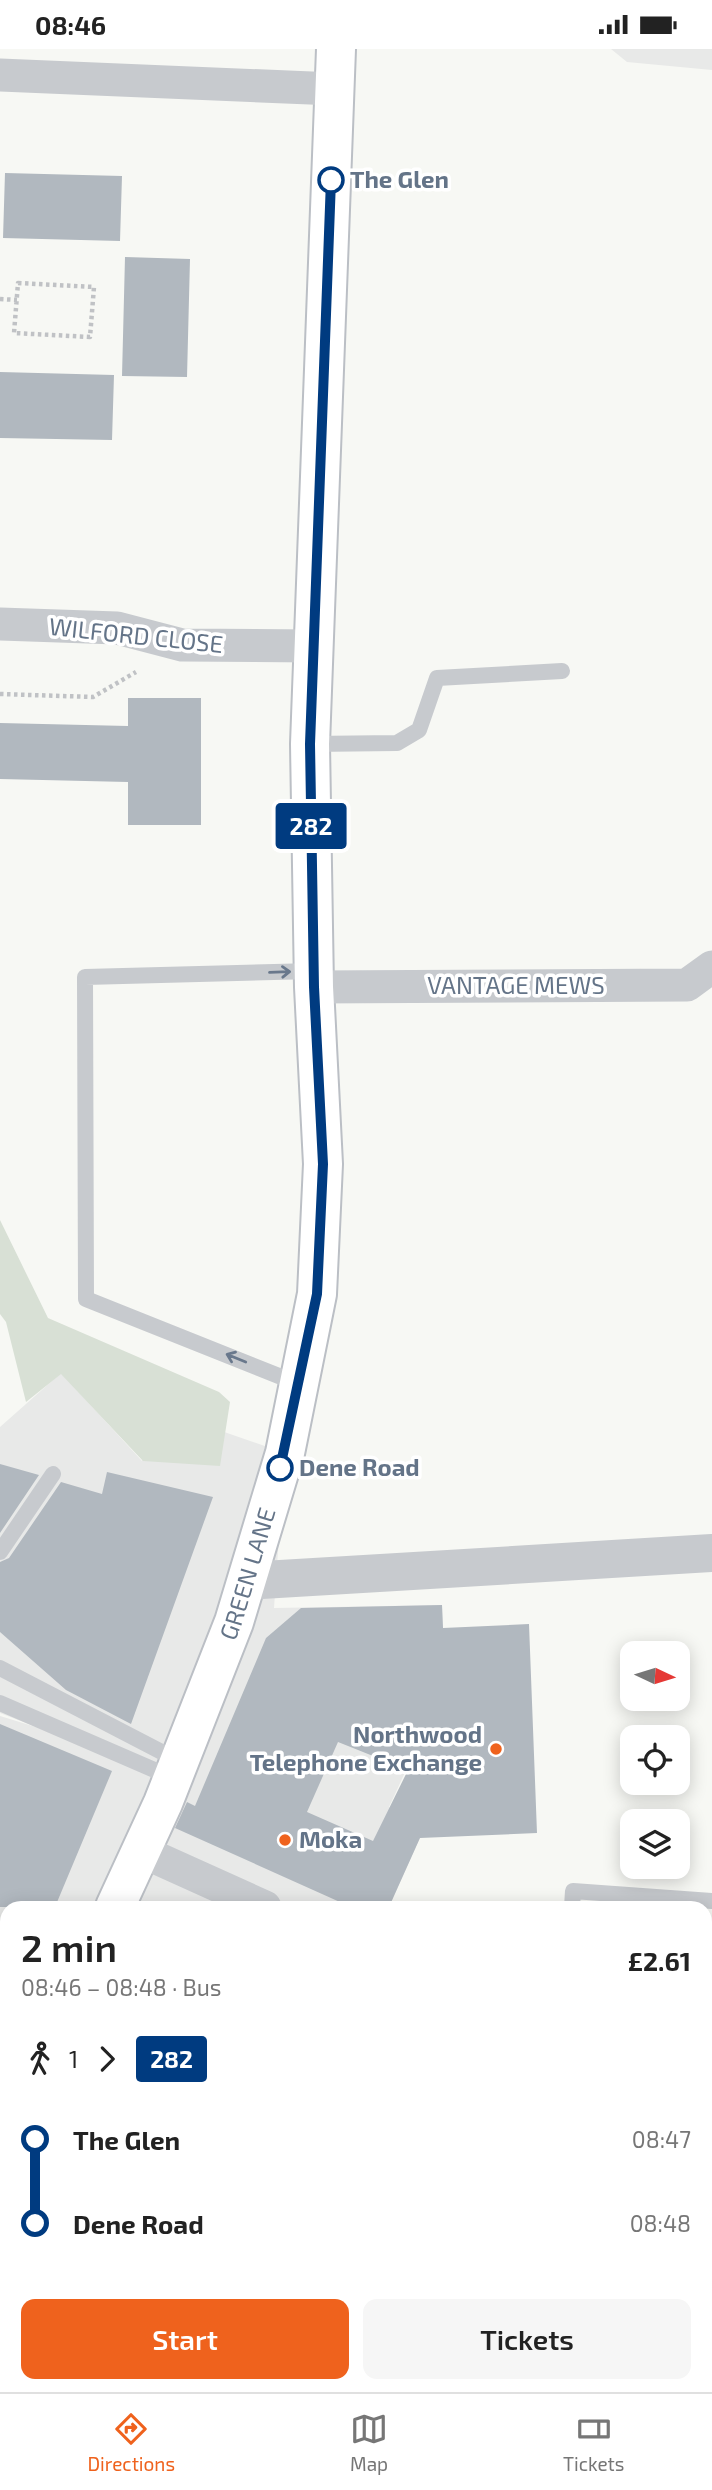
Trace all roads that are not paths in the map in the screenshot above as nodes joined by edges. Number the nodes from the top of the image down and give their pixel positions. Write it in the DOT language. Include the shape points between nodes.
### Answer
graph roads {
  1 [pos="336,49"];
  2 [pos="2,68"];
  3 [pos="335,89"];
  4 [pos="0,624"];
  5 [pos="314,646"];
  6 [pos="562,671"];
  7 [pos="310,744"];
  8 [pos="712,967"];
  9 [pos="314,979"];
  10 [pos="299,1384"];
  11 [pos="53,1474"];
  12 [pos="0,1552"];
  13 [pos="712,1553"];
  14 [pos="247,1581"];
  15 [pos="0,1668"];
  16 [pos="0,1703"];
  17 [pos="176,1770"];
  18 [pos="141,1851"];
  19 [pos="118,1901"];
  20 [pos="252,1901"];
  21 [pos="572,1901"];
  22 [pos="712,1901"];
  1 -- 3 [label="main road, GREEN LANE"];
  2 -- 3 [label="street"];
  3 -- 5 [label="main road, GREEN LANE"];
  4 -- 5 [label="street, WILFORD CLOSE" via="117,628 181,645"];
  5 -- 7 [label="main road, GREEN LANE"];
  6 -- 7 [label="lane" via="437,678 419,730 397,743"];
  7 -- 9 [label="main road, GREEN LANE"];
  8 -- 9 [label="street, VANTAGE MEWS" via="687,985"];
  9 -- 10 [label="main road, GREEN LANE" via="323,1164 317,1294"];
  10 -- 9 [label="lane, one-way" via="86,1299 85,977 247,973"];
  10 -- 14 [label="main road, GREEN LANE" via="285,1453"];
  11 -- 12 [label="lane"];
  13 -- 14 [label="street"];
  14 -- 17 [label="main road, GREEN LANE"];
  15 -- 17 [label="lane"];
  16 -- 17 [label="lane"];
  17 -- 18 [label="main road, GREEN LANE"];
  18 -- 19 [label="main road, GREEN LANE"];
  18 -- 20 [label="street"];
  21 -- 22 [label="lane" via="573,1891"];
}
